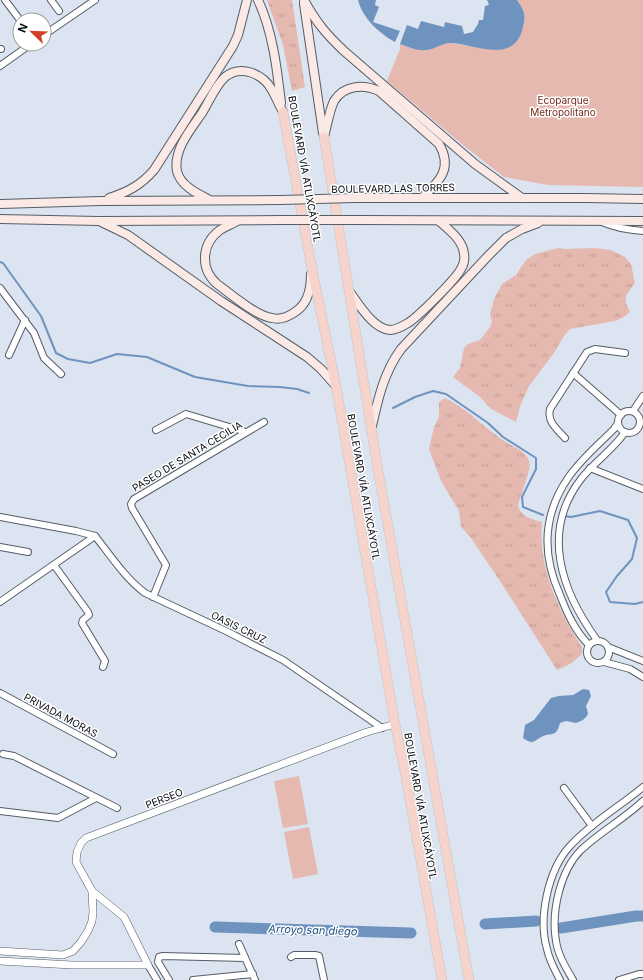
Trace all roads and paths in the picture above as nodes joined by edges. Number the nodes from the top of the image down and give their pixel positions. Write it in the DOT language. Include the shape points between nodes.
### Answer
graph roads {
  1 [pos="5,0"];
  2 [pos="51,0"];
  3 [pos="95,0"];
  4 [pos="247,0"];
  5 [pos="258,0"];
  6 [pos="304,0"];
  7 [pos="59,11"];
  8 [pos="14,12"];
  9 [pos="52,30"];
  10 [pos="20,52"];
  11 [pos="0,66"];
  12 [pos="283,112"];
  13 [pos="324,137"];
  14 [pos="423,197"];
  15 [pos="522,198"];
  16 [pos="643,199"];
  17 [pos="208,200"];
  18 [pos="101,201"];
  19 [pos="0,204"];
  20 [pos="0,219"];
  21 [pos="99,221"];
  22 [pos="239,221"];
  23 [pos="439,221"];
  24 [pos="543,221"];
  25 [pos="601,221"];
  26 [pos="643,221"];
  27 [pos="643,230"];
  28 [pos="311,264"];
  29 [pos="0,288"];
  30 [pos="349,291"];
  31 [pos="25,320"];
  32 [pos="625,353"];
  33 [pos="9,355"];
  34 [pos="573,373"];
  35 [pos="61,374"];
  36 [pos="336,386"];
  37 [pos="643,396"];
  38 [pos="633,412"];
  39 [pos="621,415"];
  40 [pos="642,417"];
  41 [pos="264,422"];
  42 [pos="618,423"];
  43 [pos="372,426"];
  44 [pos="642,426"];
  45 [pos="156,430"];
  46 [pos="246,432"];
  47 [pos="625,432"];
  48 [pos="565,438"];
  49 [pos="590,468"];
  50 [pos="643,489"];
  51 [pos="0,518"];
  52 [pos="95,536"];
  53 [pos="0,548"];
  54 [pos="28,552"];
  55 [pos="54,565"];
  56 [pos="153,597"];
  57 [pos="0,602"];
  58 [pos="597,640"];
  59 [pos="589,645"];
  60 [pos="608,647"];
  61 [pos="643,661"];
  62 [pos="604,662"];
  63 [pos="103,667"];
  64 [pos="643,677"];
  65 [pos="0,693"];
  66 [pos="395,724"];
  67 [pos="382,728"];
  68 [pos="113,754"];
  69 [pos="1,755"];
  70 [pos="643,787"];
  71 [pos="564,788"];
  72 [pos="96,798"];
  73 [pos="642,802"];
  74 [pos="117,808"];
  75 [pos="0,811"];
  76 [pos="611,811"];
  77 [pos="618,821"];
  78 [pos="592,826"];
  79 [pos="92,891"];
  80 [pos="239,944"];
  81 [pos="0,951"];
  82 [pos="291,957"];
  83 [pos="246,958"];
  84 [pos="0,961"];
  85 [pos="148,965"];
  86 [pos="643,974"];
  87 [pos="254,977"];
  88 [pos="157,980"];
  89 [pos="169,980"];
  90 [pos="193,980"];
  91 [pos="324,980"];
  92 [pos="442,980"];
  93 [pos="469,980"];
  94 [pos="560,980"];
  95 [pos="573,980"];
  96 [pos="619,980"];
  1 -- 8 [label="street"];
  2 -- 7 [label="street"];
  3 -- 9 [label="street"];
  4 -- 18 [label="main road" via="233,46 154,170 138,186"];
  5 -- 12 [label="main road, BOULEVARD VÍA ATLIXCÁYOTL" via="274,51"];
  6 -- 13 [label="main road, BOULEVARD VÍA ATLIXCÁYOTL"];
  6 -- 15 [label="main road" via="316,21 344,51 475,164"];
  10 -- 11 [label="street"];
  12 -- 17 [label="main road" via="272,89 263,79 251,72 237,71 221,82 177,157 177,172 180,178 190,189"];
  12 -- 28 [label="main road, BOULEVARD VÍA ATLIXCÁYOTL"];
  13 -- 14 [label="main road" via="333,105 340,93 355,87 370,87 379,91 438,144 443,152 446,161 443,174"];
  13 -- 30 [label="main road, BOULEVARD VÍA ATLIXCÁYOTL"];
  14 -- 15 [label="main road, BOULEVARD LAS TORRES"];
  14 -- 17 [label="main road, BOULEVARD LAS TORRES, bridge"];
  15 -- 16 [label="main road, BOULEVARD LAS TORRES"];
  17 -- 18 [label="main road, BOULEVARD LAS TORRES"];
  18 -- 19 [label="main road, BOULEVARD LAS TORRES"];
  20 -- 21 [label="main road"];
  21 -- 22 [label="main road"];
  21 -- 36 [label="main road" via="128,235 221,301 307,357"];
  22 -- 23 [label="main road, bridge"];
  22 -- 28 [label="main road" via="221,230 212,239 206,253 205,268 217,284 258,313 285,318 303,306 310,290"];
  23 -- 24 [label="main road"];
  23 -- 30 [label="main road" via="454,234 462,246 464,262 456,276 413,319 396,329 379,326"];
  24 -- 25 [label="main road"];
  24 -- 43 [label="main road" via="506,238 401,349 383,382"];
  25 -- 26 [label="main road"];
  25 -- 27 [label="street" via="625,230"];
  28 -- 36 [label="main road, BOULEVARD VÍA ATLIXCÁYOTL"];
  29 -- 31 [label="street"];
  30 -- 43 [label="main road, BOULEVARD VÍA ATLIXCÁYOTL"];
  31 -- 33 [label="street"];
  31 -- 35 [label="street" via="34,333 44,358"];
  32 -- 34 [label="street" via="590,350"];
  34 -- 39 [label="street"];
  34 -- 48 [label="street" via="550,409 549,415 550,422"];
  36 -- 66 [label="main road, BOULEVARD VÍA ATLIXCÁYOTL"];
  37 -- 38 [label="street"];
  38 -- 39 [label="street" via="628,411"];
  38 -- 40 [label="street"];
  39 -- 42 [label="street"];
  40 -- 44 [label="street"];
  41 -- 46 [label="street, PASEO DE SANTA CECILIA"];
  42 -- 47 [label="street" via="620,429"];
  42 -- 59 [label="street" via="580,463 560,490 547,532 548,562 553,580 573,624"];
  43 -- 93 [label="main road, BOULEVARD VÍA ATLIXCÁYOTL"];
  44 -- 47 [label="street" via="636,431"];
  45 -- 46 [label="street" via="186,414"];
  46 -- 56 [label="street, PASEO DE SANTA CECILIA" via="134,499 131,504 166,565"];
  47 -- 49 [label="street"];
  49 -- 50 [label="street"];
  49 -- 58 [label="street" via="565,506 558,546 568,589 578,612"];
  51 -- 52 [label="street"];
  52 -- 55 [label="street"];
  52 -- 56 [label="street, OASIS CRUZ" via="137,587"];
  53 -- 54 [label="street"];
  55 -- 57 [label="street"];
  55 -- 63 [label="street" via="88,612 89,616 82,623 105,661"];
  56 -- 67 [label="street, OASIS CRUZ" via="283,660"];
  58 -- 59 [label="street"];
  58 -- 60 [label="street" via="604,642"];
  59 -- 62 [label="street" via="589,660 596,663"];
  60 -- 61 [label="street"];
  60 -- 62 [label="street" via="609,655"];
  62 -- 64 [label="street" via="630,669"];
  65 -- 68 [label="street, PRIVADA MORAS"];
  66 -- 67 [label="street, PERSEO"];
  66 -- 92 [label="main road, BOULEVARD VÍA ATLIXCÁYOTL"];
  67 -- 79 [label="street, PERSEO" via="86,838 77,852 76,862"];
  69 -- 72 [label="street" via="14,756"];
  70 -- 76 [label="street"];
  71 -- 78 [label="street"];
  72 -- 74 [label="street"];
  72 -- 75 [label="street" via="58,818"];
  73 -- 77 [label="street"];
  76 -- 77 [label="street"];
  76 -- 78 [label="street"];
  77 -- 95 [label="street" via="581,851 563,880 555,916 556,941 563,963"];
  78 -- 94 [label="street" via="569,847 552,878 545,902 543,917 547,949"];
  79 -- 81 [label="street" via="92,921 73,951 63,955"];
  79 -- 85 [label="street, PERSEO" via="124,917"];
  80 -- 83 [label="street"];
  82 -- 91 [label="street" via="319,956"];
  83 -- 87 [label="street"];
  83 -- 89 [label="street" via="159,957 158,962"];
  84 -- 85 [label="street" via="72,965"];
  85 -- 88 [label="street"];
  86 -- 96 [label="street"];
  87 -- 90 [label="street"];
}
